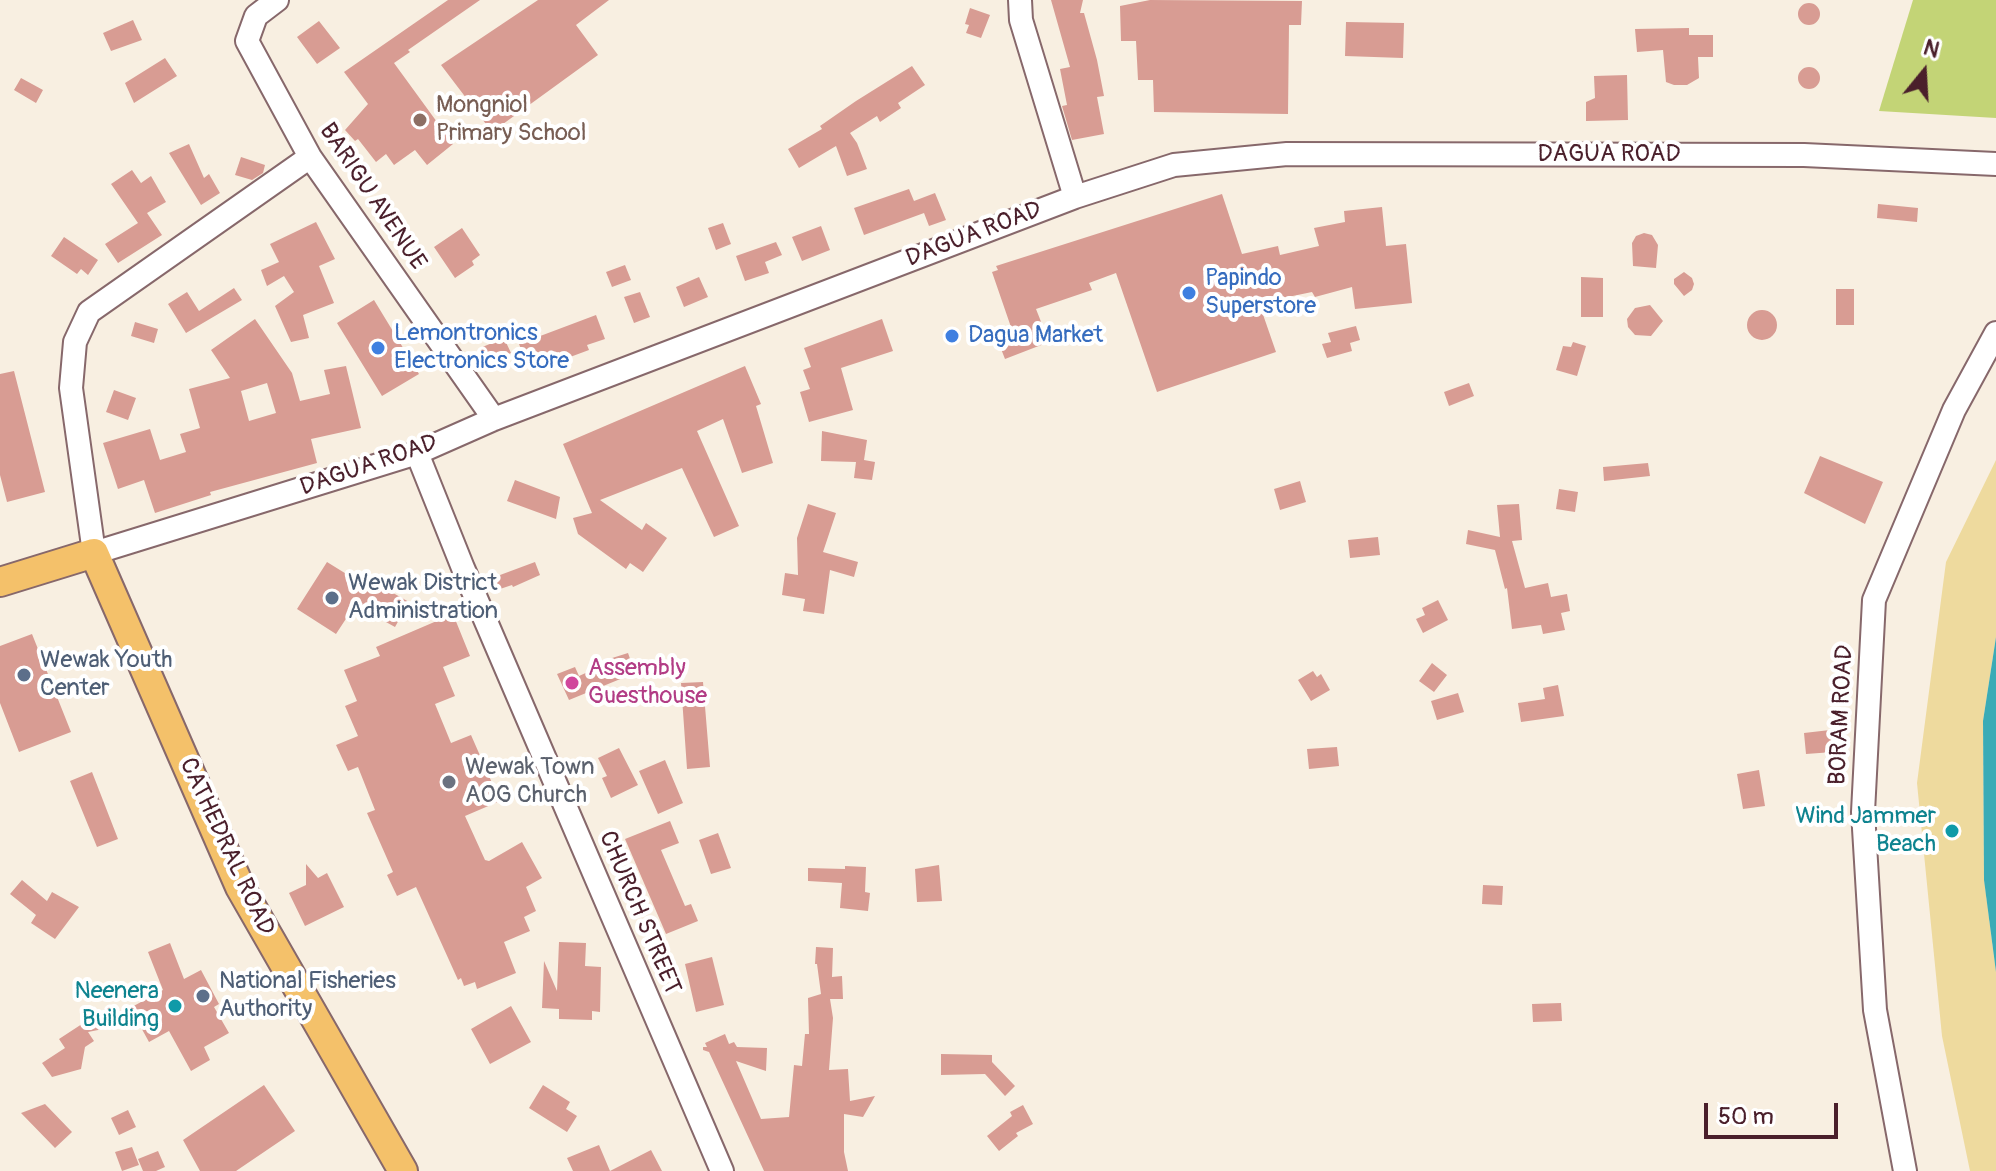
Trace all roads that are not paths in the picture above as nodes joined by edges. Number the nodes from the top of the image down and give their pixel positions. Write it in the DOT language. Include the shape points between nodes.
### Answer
graph roads {
  1 [pos="277,0"];
  2 [pos="1020,0"];
  3 [pos="310,157"];
  4 [pos="1996,164"];
  5 [pos="1075,197"];
  6 [pos="1996,333"];
  7 [pos="494,419"];
  8 [pos="417,453"];
  9 [pos="94,553"];
  10 [pos="0,582"];
  11 [pos="403,1171"];
  12 [pos="722,1171"];
  13 [pos="1905,1171"];
  1 -- 3 [label="street, BARIGU AVENUE" via="256,16 247,41"];
  2 -- 5 [label="street" via="1021,20"];
  3 -- 7 [label="street, BARIGU AVENUE"];
  3 -- 9 [label="street" via="89,312 75,342 71,388"];
  4 -- 5 [label="street, DAGUA ROAD" via="1804,155 1287,154 1174,165"];
  5 -- 7 [label="street, DAGUA ROAD"];
  6 -- 13 [label="street, BORAM ROAD" via="1954,410 1874,600 1863,812 1875,1010"];
  7 -- 8 [label="street, DAGUA ROAD"];
  8 -- 9 [label="street, DAGUA ROAD"];
  8 -- 12 [label="street, CHURCH STREET"];
  9 -- 10 [label="main road, DAGUA ROAD"];
  9 -- 11 [label="main road, CATHEDRAL ROAD" via="240,887"];
}
